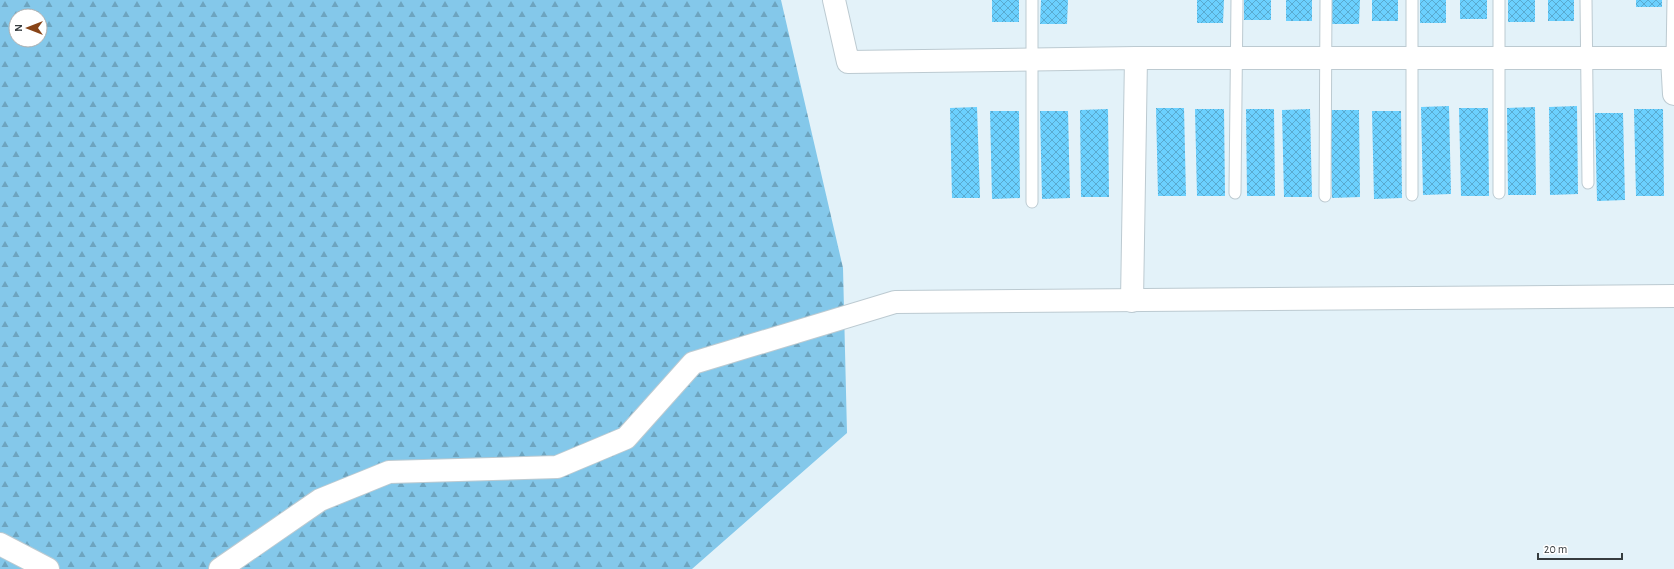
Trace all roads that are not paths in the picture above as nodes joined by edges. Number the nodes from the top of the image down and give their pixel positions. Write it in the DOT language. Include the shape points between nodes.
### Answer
graph roads {
  1 [pos="834,0"];
  2 [pos="1032,0"];
  3 [pos="1237,0"];
  4 [pos="1326,0"];
  5 [pos="1412,0"];
  6 [pos="1499,0"];
  7 [pos="1586,0"];
  8 [pos="1673,0"];
  9 [pos="1136,58"];
  10 [pos="1237,58"];
  11 [pos="1325,58"];
  12 [pos="1412,58"];
  13 [pos="1500,58"];
  14 [pos="1586,58"];
  15 [pos="1673,58"];
  16 [pos="1032,60"];
  17 [pos="1674,94"];
  18 [pos="1588,183"];
  19 [pos="1235,193"];
  20 [pos="1499,193"];
  21 [pos="1412,195"];
  22 [pos="1325,196"];
  23 [pos="1032,202"];
  24 [pos="1674,296"];
  25 [pos="1132,301"];
  26 [pos="0,544"];
  27 [pos="48,569"];
  28 [pos="220,569"];
  1 -- 16 [label="street" via="848,62"];
  2 -- 16 [label="lane"];
  3 -- 10 [label="lane"];
  4 -- 11 [label="lane"];
  5 -- 12 [label="lane"];
  6 -- 13 [label="lane"];
  7 -- 14 [label="lane"];
  8 -- 15 [label="lane"];
  9 -- 10 [label="street"];
  9 -- 16 [label="street"];
  9 -- 25 [label="street"];
  10 -- 11 [label="street"];
  10 -- 19 [label="lane"];
  11 -- 12 [label="street"];
  11 -- 22 [label="lane"];
  12 -- 13 [label="street"];
  12 -- 21 [label="lane"];
  13 -- 14 [label="street"];
  13 -- 20 [label="lane"];
  14 -- 15 [label="street"];
  14 -- 18 [label="lane"];
  15 -- 17 [label="street"];
  16 -- 23 [label="lane"];
  24 -- 25 [label="street"];
  25 -- 28 [label="street" via="895,302 693,363 626,438 557,467 390,472 320,500"];
  26 -- 27 [label="street"];
}
